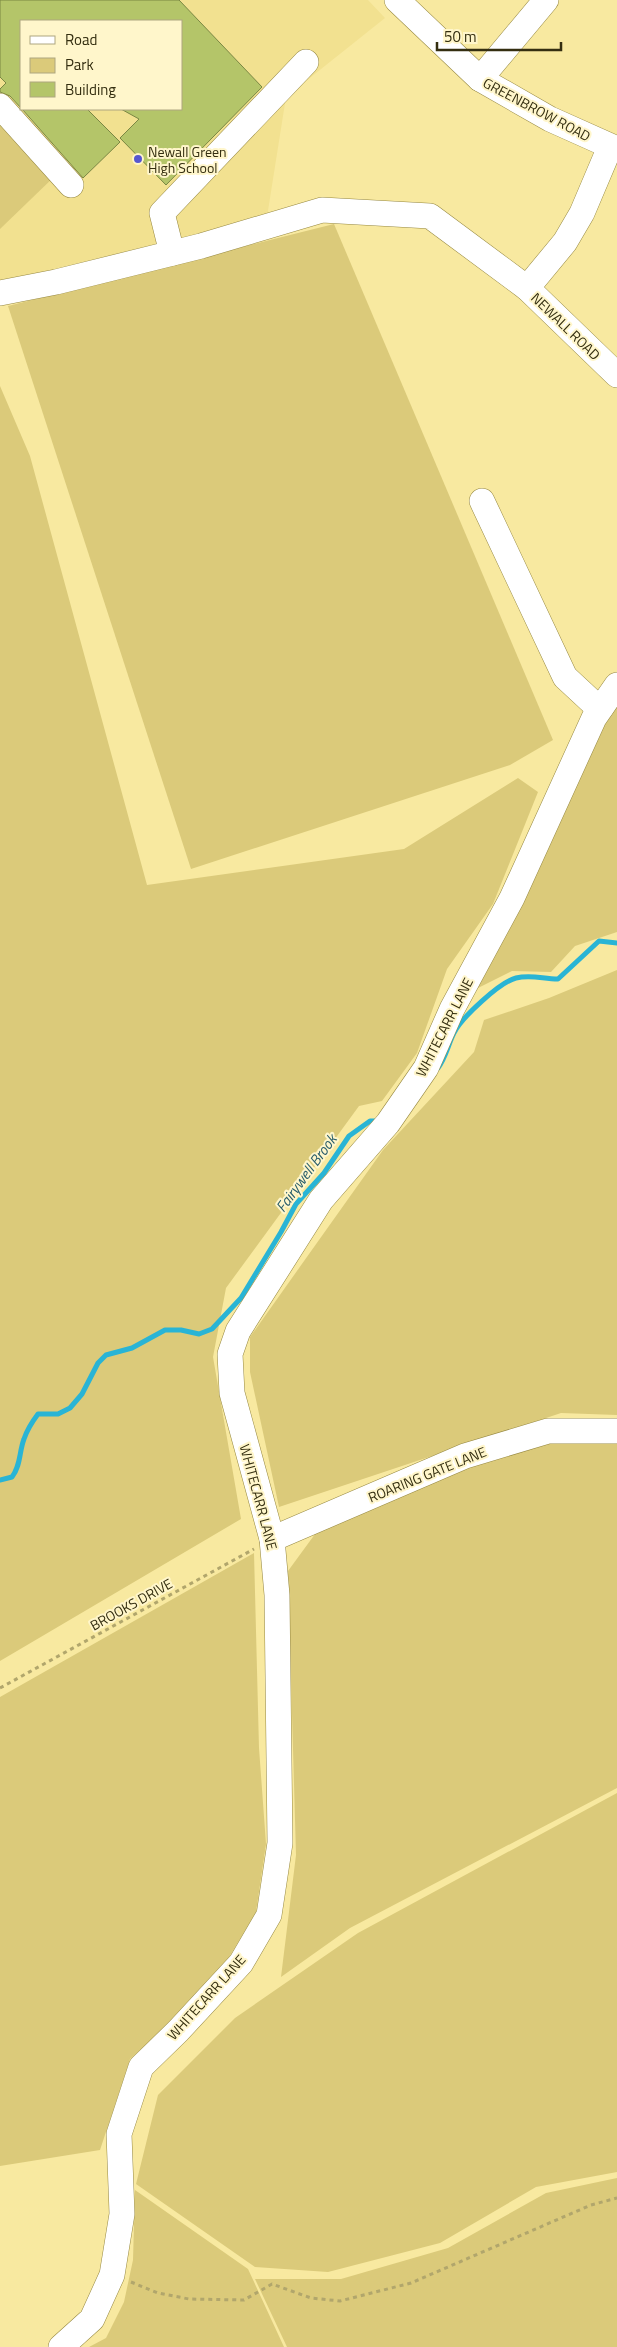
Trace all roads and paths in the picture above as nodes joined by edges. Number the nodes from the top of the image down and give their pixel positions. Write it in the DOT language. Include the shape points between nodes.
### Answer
graph roads {
  1 [pos="397,0"];
  2 [pos="546,0"];
  3 [pos="306,62"];
  4 [pos="480,79"];
  5 [pos="0,106"];
  6 [pos="613,148"];
  7 [pos="71,185"];
  8 [pos="172,253"];
  9 [pos="527,288"];
  10 [pos="0,293"];
  11 [pos="617,375"];
  12 [pos="482,501"];
  13 [pos="617,685"];
  14 [pos="602,706"];
  15 [pos="617,1431"];
  16 [pos="272,1539"];
  17 [pos="0,1688"];
  18 [pos="617,2198"];
  19 [pos="112,2275"];
  20 [pos="60,2347"];
  1 -- 4 [label="street, GREENBROW ROAD"];
  2 -- 4 [label="street"];
  3 -- 8 [label="street" via="162,213"];
  4 -- 6 [label="street, GREENBROW ROAD" via="550,119"];
  5 -- 7 [label="street"];
  6 -- 9 [label="street, NEWALL ROAD" via="582,213 564,242"];
  8 -- 9 [label="street" via="322,210 430,216"];
  8 -- 10 [label="street"];
  9 -- 11 [label="street, NEWALL ROAD"];
  12 -- 14 [label="street" via="565,677 593,703"];
  13 -- 14 [label="street, WHITECARR LANE"];
  14 -- 16 [label="street, WHITECARR LANE" via="512,898 452,1009 426,1068 388,1123 321,1200 238,1331 230,1354 232,1393"];
  15 -- 16 [label="street, ROARING GATE LANE" via="548,1431 465,1456"];
  16 -- 17 [label="path, BROOKS DRIVE"];
  16 -- 19 [label="street, WHITECARR LANE" via="277,1595 280,1843 270,1915 241,1963 141,2067 119,2134 122,2214"];
  18 -- 19 [label="path" via="592,2205 411,2283 340,2300 311,2298 272,2284 244,2300 189,2299 158,2292"];
  19 -- 20 [label="street, WHITECARR LANE" via="92,2319"];
}
